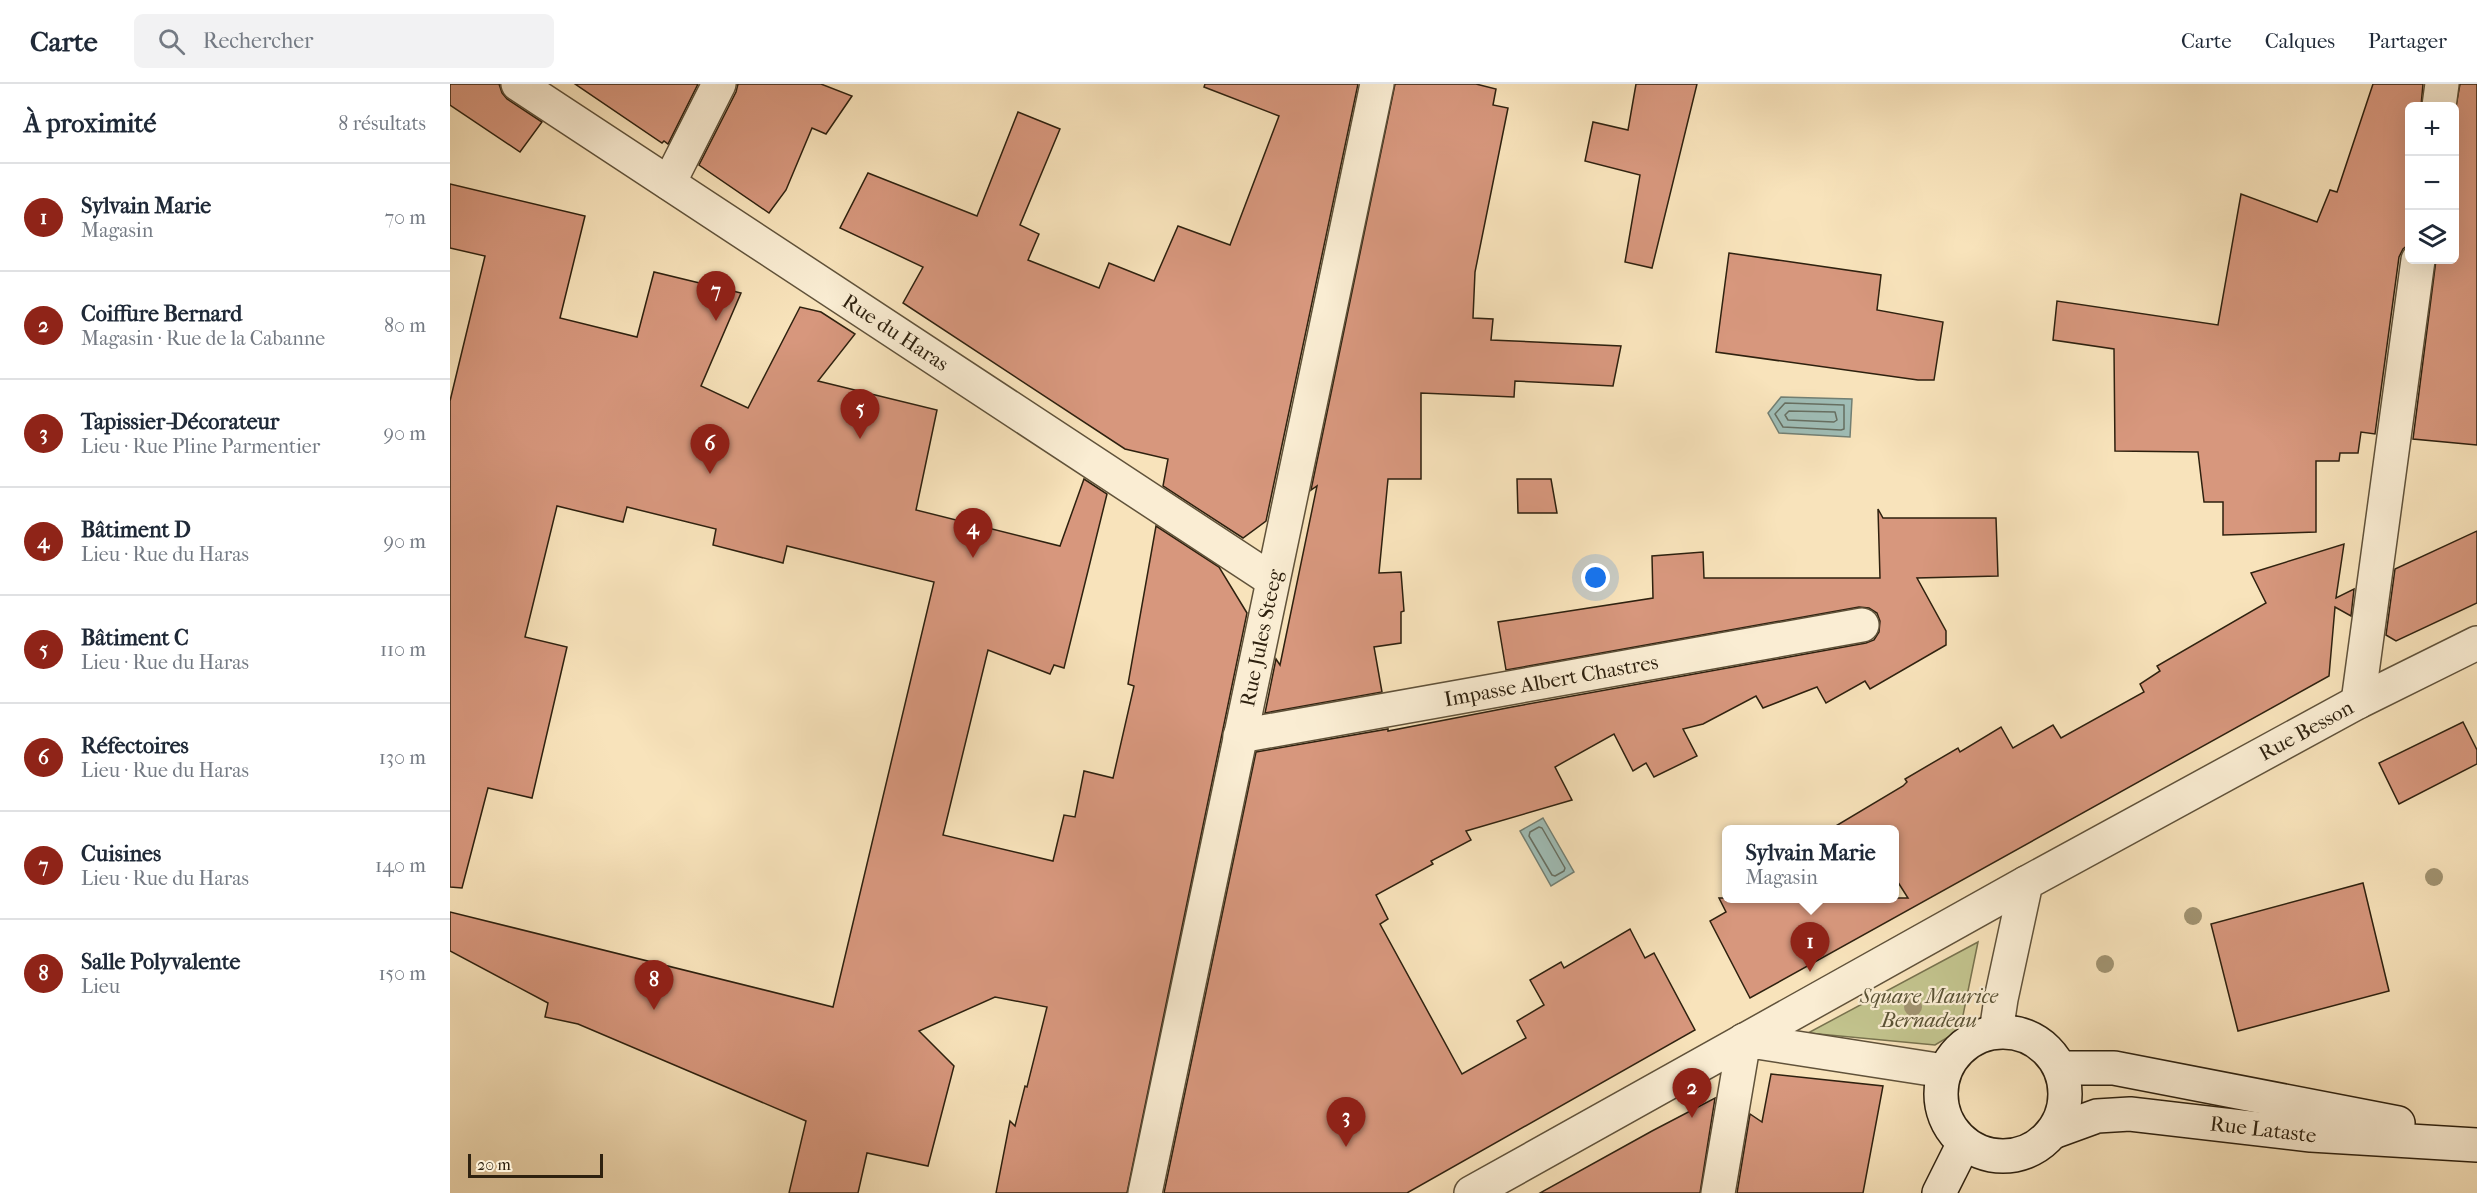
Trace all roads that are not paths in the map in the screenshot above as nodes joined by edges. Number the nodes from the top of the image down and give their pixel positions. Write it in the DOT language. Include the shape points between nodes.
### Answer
graph roads {
  1 [pos="518,84"];
  2 [pos="719,84"];
  3 [pos="1377,84"];
  4 [pos="2442,84"];
  5 [pos="2440,102"];
  6 [pos="669,183"];
  7 [pos="2417,264"];
  8 [pos="1272,580"];
  9 [pos="1863,625"];
  10 [pos="2477,643"];
  11 [pos="2358,702"];
  12 [pos="1240,736"];
  13 [pos="2026,884"];
  14 [pos="1996,1032"];
  15 [pos="1744,1040"];
  16 [pos="2060,1068"];
  17 [pos="1944,1071"];
  18 [pos="2053,1132"];
  19 [pos="1964,1143"];
  20 [pos="2477,1143"];
  21 [pos="1489,1188"];
  22 [pos="1144,1193"];
  23 [pos="1718,1193"];
  24 [pos="1939,1193"];
  1 -- 6 [label="street, Rue du Haras"];
  2 -- 6 [label="street"];
  3 -- 8 [label="street, Rue Jules Steeg"];
  4 -- 5 [label="street"];
  6 -- 8 [label="street, Rue du Haras"];
  7 -- 11 [label="street, Rue Besson"];
  8 -- 12 [label="street, Rue Jules Steeg"];
  9 -- 12 [label="street, Impasse Albert Chastres"];
  10 -- 11 [label="street"];
  11 -- 13 [label="street, Rue Besson"];
  12 -- 22 [label="street, Rue Jules Steeg"];
  13 -- 14 [label="street"];
  13 -- 15 [label="street, Rue Besson"];
  14 -- 16 [label="street" via="2034,1039"];
  14 -- 17 [label="street" via="1965,1045"];
  15 -- 17 [label="street"];
  15 -- 21 [label="street, Rue Besson"];
  15 -- 23 [label="street"];
  16 -- 18 [label="street" via="2066,1101"];
  16 -- 20 [label="street, Rue Lataste" via="2114,1068 2380,1119"];
  17 -- 19 [label="street" via="1942,1110 1950,1129"];
  18 -- 19 [label="street" via="2039,1146 2001,1157 1981,1154"];
  18 -- 20 [label="street, Rue Lataste" via="2097,1116 2130,1114 2311,1135"];
  19 -- 24 [label="street"];
}
